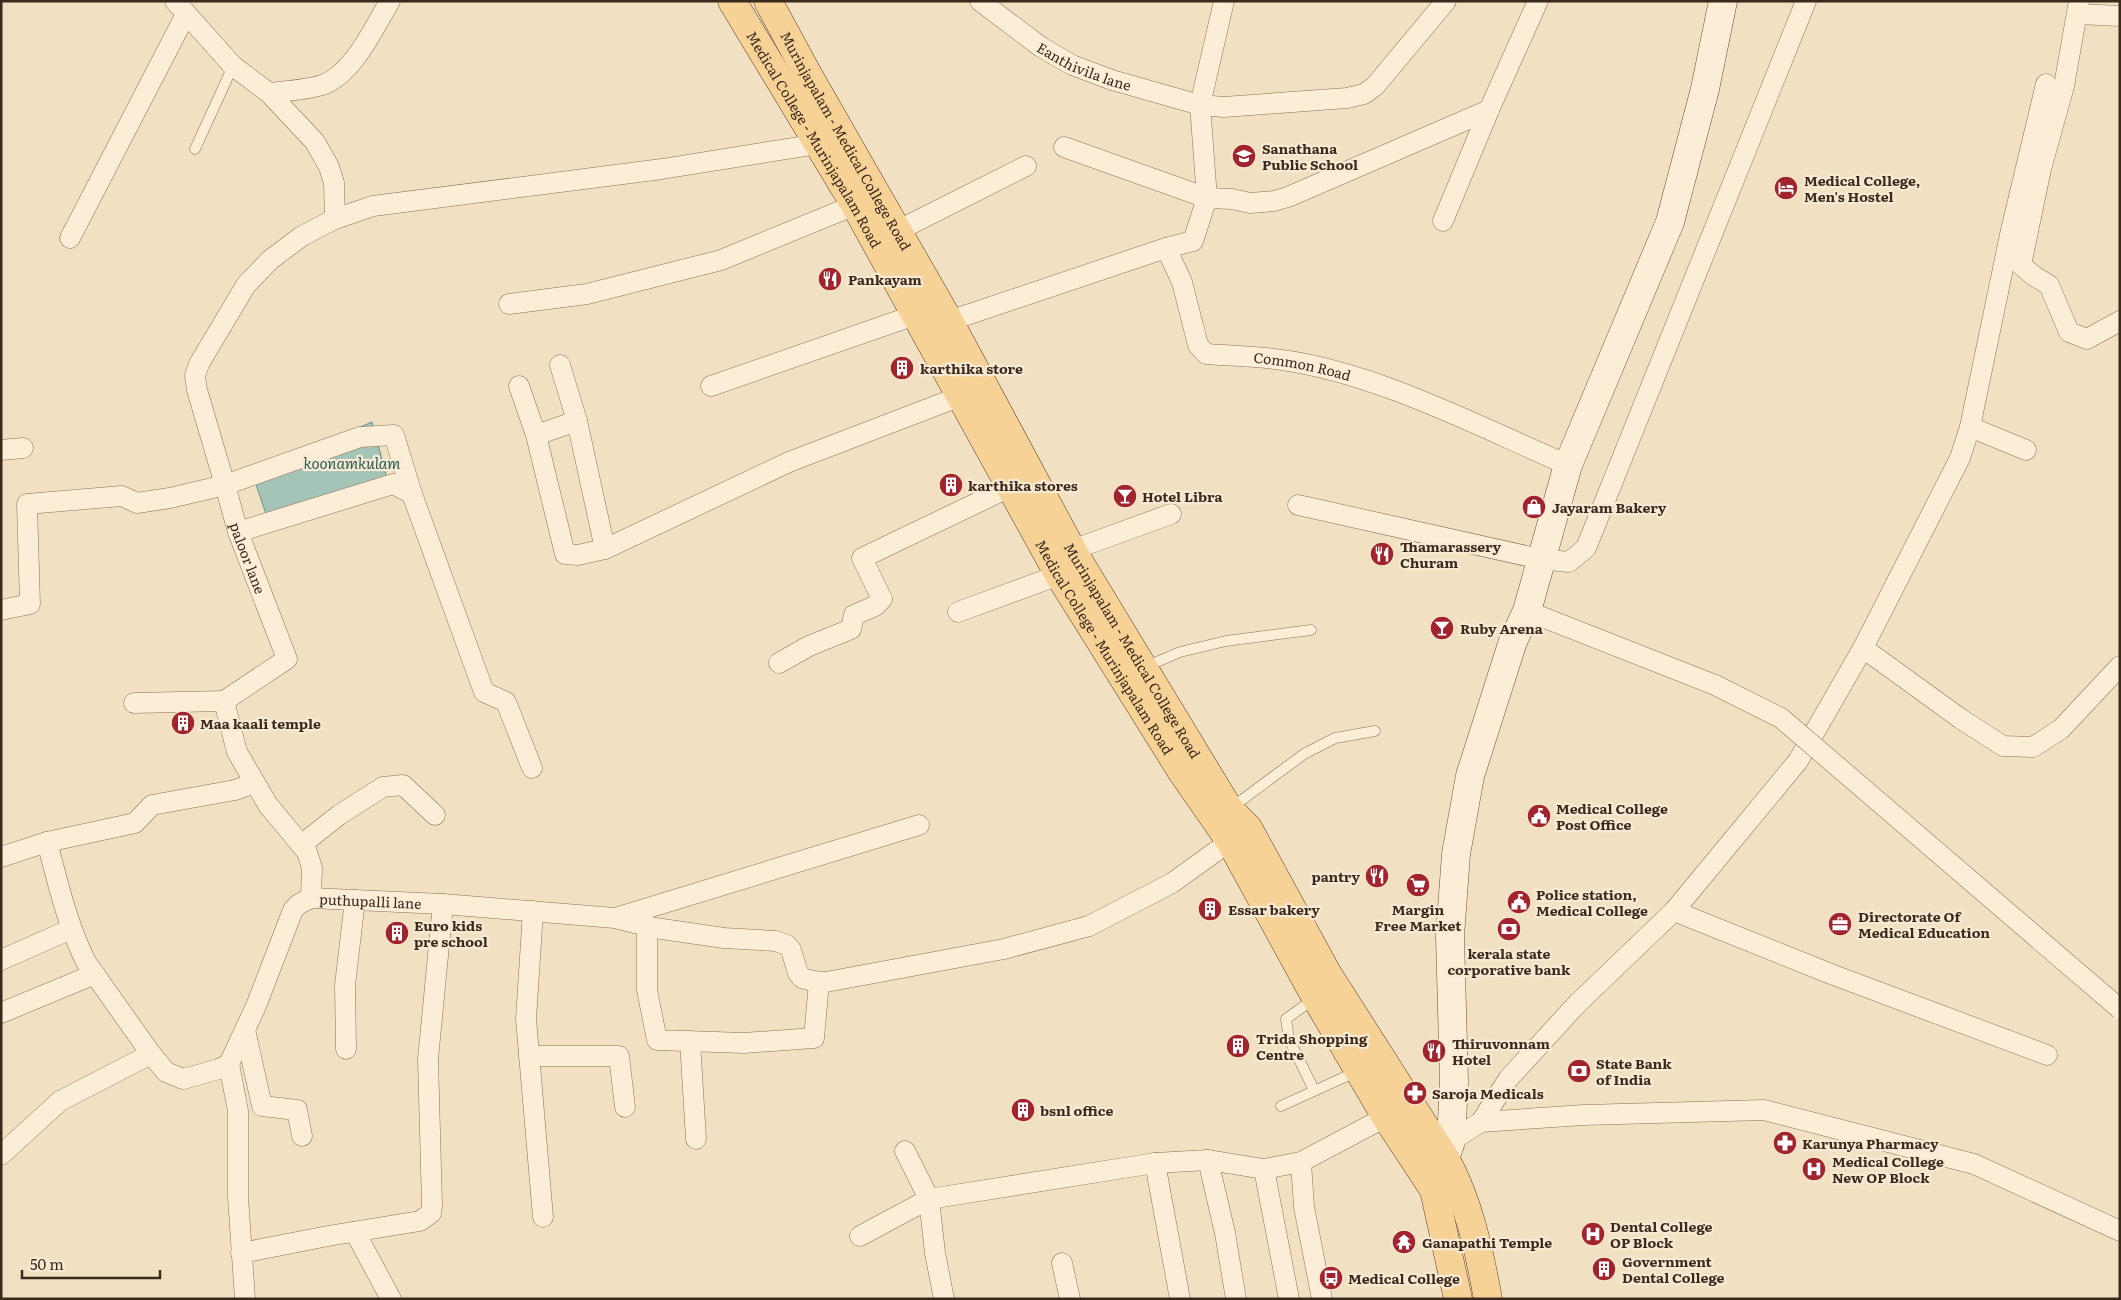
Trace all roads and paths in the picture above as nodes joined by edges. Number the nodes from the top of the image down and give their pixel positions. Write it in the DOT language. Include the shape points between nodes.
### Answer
graph roads {
  1 [pos="390,1"];
  2 [pos="732,1"];
  3 [pos="768,1"];
  4 [pos="980,1"];
  5 [pos="1224,1"];
  6 [pos="1446,1"];
  7 [pos="1538,1"];
  8 [pos="1723,1"];
  9 [pos="1806,1"];
  10 [pos="180,8"];
  11 [pos="2078,8"];
  12 [pos="2120,16"];
  13 [pos="232,66"];
  14 [pos="2046,84"];
  15 [pos="268,93"];
  16 [pos="1200,105"];
  17 [pos="1488,110"];
  18 [pos="818,144"];
  19 [pos="1064,147"];
  20 [pos="195,149"];
  21 [pos="1026,166"];
  22 [pos="1207,198"];
  23 [pos="855,206"];
  24 [pos="335,219"];
  25 [pos="1443,221"];
  26 [pos="897,231"];
  27 [pos="70,238"];
  28 [pos="1166,248"];
  29 [pos="509,304"];
  30 [pos="915,316"];
  31 [pos="949,321"];
  32 [pos="2120,321"];
  33 [pos="560,365"];
  34 [pos="519,386"];
  35 [pos="712,386"];
  36 [pos="962,396"];
  37 [pos="578,422"];
  38 [pos="1970,427"];
  39 [pos="536,435"];
  40 [pos="23,448"];
  41 [pos="1,450"];
  42 [pos="2026,450"];
  43 [pos="1568,465"];
  44 [pos="225,485"];
  45 [pos="1010,486"];
  46 [pos="412,494"];
  47 [pos="1298,505"];
  48 [pos="1171,514"];
  49 [pos="238,532"];
  50 [pos="606,549"];
  51 [pos="1072,550"];
  52 [pos="1540,559"];
  53 [pos="1059,575"];
  54 [pos="1,610"];
  55 [pos="958,612"];
  56 [pos="1527,612"];
  57 [pos="1311,630"];
  58 [pos="1863,648"];
  59 [pos="779,662"];
  60 [pos="2120,666"];
  61 [pos="1145,668"];
  62 [pos="224,701"];
  63 [pos="134,703"];
  64 [pos="1375,731"];
  65 [pos="532,768"];
  66 [pos="255,783"];
  67 [pos="1229,808"];
  68 [pos="435,815"];
  69 [pos="919,825"];
  70 [pos="1239,834"];
  71 [pos="48,842"];
  72 [pos="301,845"];
  73 [pos="1,857"];
  74 [pos="311,898"];
  75 [pos="355,900"];
  76 [pos="443,904"];
  77 [pos="533,911"];
  78 [pos="1674,912"];
  79 [pos="615,918"];
  80 [pos="647,926"];
  81 [pos="71,929"];
  82 [pos="1,960"];
  83 [pos="95,974"];
  84 [pos="819,982"];
  85 [pos="1316,998"];
  86 [pos="2120,1009"];
  87 [pos="1,1013"];
  88 [pos="245,1030"];
  89 [pos="690,1041"];
  90 [pos="346,1049"];
  91 [pos="151,1054"];
  92 [pos="2047,1055"];
  93 [pos="529,1056"];
  94 [pos="229,1064"];
  95 [pos="1359,1071"];
  96 [pos="1314,1090"];
  97 [pos="1409,1103"];
  98 [pos="1281,1106"];
  99 [pos="625,1107"];
  100 [pos="1386,1117"];
  101 [pos="1481,1122"];
  102 [pos="302,1136"];
  103 [pos="696,1139"];
  104 [pos="1448,1149"];
  105 [pos="905,1151"];
  106 [pos="1,1155"];
  107 [pos="1208,1160"];
  108 [pos="1301,1162"];
  109 [pos="1156,1163"];
  110 [pos="1264,1169"];
  111 [pos="1434,1190"];
  112 [pos="929,1198"];
  113 [pos="543,1217"];
  114 [pos="2120,1231"];
  115 [pos="355,1232"];
  116 [pos="860,1236"];
  117 [pos="242,1253"];
  118 [pos="1062,1263"];
  119 [pos="245,1299"];
  120 [pos="391,1299"];
  121 [pos="944,1299"];
  122 [pos="1070,1299"];
  123 [pos="1180,1299"];
  124 [pos="1236,1299"];
  125 [pos="1289,1299"];
  126 [pos="1322,1299"];
  127 [pos="1458,1299"];
  128 [pos="1488,1299"];
  1 -- 15 [label="street" via="352,62 338,75 323,85"];
  2 -- 18 [label="main road, Medical College - Murinjapalam Road"];
  3 -- 26 [label="main road, Murinjapalam - Medical College Road"];
  4 -- 16 [label="street, Eanthivila lane" via="1041,47 1072,65"];
  5 -- 16 [label="street"];
  6 -- 16 [label="street, Eanthivila lane" via="1375,86 1356,97"];
  7 -- 17 [label="street"];
  8 -- 43 [label="main road" via="1705,89 1670,222"];
  9 -- 52 [label="street" via="1586,548 1569,562"];
  10 -- 13 [label="street"];
  10 -- 27 [label="street"];
  11 -- 12 [label="street"];
  11 -- 32 [label="street" via="2064,86 2041,169 2021,265 2049,284 2069,332 2087,339"];
  13 -- 15 [label="street"];
  13 -- 20 [label="lane"];
  14 -- 38 [label="street" via="2011,230"];
  15 -- 24 [label="street" via="315,142 329,167 334,183"];
  16 -- 22 [label="street"];
  17 -- 22 [label="street" via="1288,197 1250,203"];
  17 -- 25 [label="street"];
  18 -- 23 [label="main road, Medical College - Murinjapalam Road"];
  18 -- 24 [label="street, paloor lane" via="652,170 373,206"];
  19 -- 22 [label="street"];
  21 -- 26 [label="street"];
  22 -- 28 [label="street" via="1192,240"];
  23 -- 29 [label="street" via="721,260 586,294"];
  23 -- 30 [label="main road, Medical College - Murinjapalam Road"];
  24 -- 44 [label="street, paloor lane" via="302,236 270,260 246,285 197,369 197,390"];
  26 -- 31 [label="main road, Murinjapalam - Medical College Road"];
  28 -- 31 [label="street"];
  28 -- 43 [label="street, Common Road" via="1182,282 1198,345 1206,354 1315,366 1393,390"];
  30 -- 35 [label="street"];
  30 -- 36 [label="main road, Medical College - Murinjapalam Road"];
  31 -- 51 [label="main road, Murinjapalam - Medical College Road"];
  33 -- 37 [label="street"];
  34 -- 39 [label="street"];
  36 -- 45 [label="main road, Medical College - Murinjapalam Road"];
  36 -- 50 [label="street" via="789,462"];
  37 -- 39 [label="street"];
  37 -- 50 [label="street"];
  38 -- 42 [label="street"];
  38 -- 58 [label="street" via="1960,458"];
  39 -- 50 [label="street" via="565,554 578,555"];
  40 -- 41 [label="street"];
  43 -- 52 [label="main road"];
  44 -- 46 [label="street" via="360,437 394,435"];
  44 -- 49 [label="street, paloor lane"];
  44 -- 54 [label="street" via="137,503 122,496 26,504 30,604"];
  45 -- 53 [label="main road, Medical College - Murinjapalam Road"];
  45 -- 59 [label="street" via="862,558 882,599 875,606 854,615 851,629"];
  46 -- 49 [label="street" via="392,484"];
  46 -- 65 [label="street" via="484,692 506,702"];
  47 -- 52 [label="street"];
  48 -- 51 [label="street"];
  49 -- 62 [label="street, paloor lane" via="287,659"];
  51 -- 61 [label="main road, Murinjapalam - Medical College Road"];
  52 -- 56 [label="main road"];
  53 -- 55 [label="street"];
  53 -- 70 [label="main road, Medical College - Murinjapalam Road" via="1182,772"];
  56 -- 86 [label="street, bridge" via="1715,685 1781,718"];
  56 -- 104 [label="main road" via="1513,641 1470,776 1456,854 1450,936 1454,1082"];
  57 -- 61 [label="lane" via="1226,641 1180,652"];
  58 -- 60 [label="street" via="2003,746 2033,747 2062,729"];
  58 -- 78 [label="street" via="1798,761"];
  61 -- 67 [label="main road, Murinjapalam - Medical College Road"];
  62 -- 63 [label="street"];
  62 -- 66 [label="street" via="237,752"];
  64 -- 67 [label="lane" via="1334,738 1304,754"];
  66 -- 71 [label="street" via="235,790 152,805 135,823"];
  66 -- 72 [label="street" via="268,805"];
  67 -- 70 [label="main road, Murinjapalam - Medical College Road"];
  68 -- 72 [label="street" via="403,785 383,787 339,815"];
  69 -- 79 [label="street"];
  70 -- 84 [label="street" via="1172,883 1089,926 1004,948"];
  70 -- 85 [label="main road, Medical College - Murinjapalam Road"];
  70 -- 97 [label="main road, Murinjapalam - Medical College Road"];
  71 -- 73 [label="street"];
  71 -- 81 [label="street"];
  72 -- 74 [label="street" via="311,859"];
  74 -- 75 [label="street, puthupalli lane"];
  74 -- 88 [label="street, puthupalli lane" via="293,910"];
  75 -- 76 [label="street, puthupalli lane"];
  75 -- 90 [label="street" via="345,985"];
  76 -- 77 [label="street, puthupalli lane"];
  76 -- 115 [label="street" via="428,1059 432,1210 420,1221"];
  77 -- 79 [label="street, puthupalli lane"];
  77 -- 93 [label="street" via="526,1019"];
  78 -- 92 [label="street"];
  78 -- 101 [label="street" via="1577,1004 1509,1078"];
  79 -- 80 [label="street, puthupalli lane"];
  80 -- 84 [label="street, puthupalli lane" via="782,943 791,950 802,978"];
  80 -- 89 [label="street" via="647,990 657,1040"];
  81 -- 82 [label="street"];
  81 -- 83 [label="street"];
  83 -- 87 [label="street"];
  83 -- 91 [label="street"];
  84 -- 89 [label="street" via="814,1038 744,1043"];
  85 -- 95 [label="main road, Medical College - Murinjapalam Road"];
  85 -- 96 [label="lane" via="1286,1019 1290,1039"];
  88 -- 94 [label="street, puthupalli lane"];
  88 -- 102 [label="street" via="262,1106 297,1110"];
  89 -- 103 [label="street"];
  91 -- 94 [label="street" via="166,1072 183,1080"];
  91 -- 106 [label="street" via="60,1101"];
  93 -- 99 [label="street" via="619,1056"];
  93 -- 113 [label="street"];
  94 -- 117 [label="street" via="238,1111"];
  95 -- 96 [label="lane"];
  95 -- 100 [label="main road, Medical College - Murinjapalam Road"];
  96 -- 98 [label="lane"];
  97 -- 100 [label="street"];
  97 -- 104 [label="main road, Murinjapalam - Medical College Road"];
  100 -- 108 [label="street"];
  100 -- 111 [label="main road, Medical College - Murinjapalam Road"];
  101 -- 104 [label="street"];
  101 -- 114 [label="street" via="1584,1115 1764,1110 1974,1164"];
  104 -- 111 [label="main road"];
  104 -- 128 [label="main road, Murinjapalam - Medical College Road" via="1482,1262"];
  105 -- 112 [label="street"];
  107 -- 109 [label="street"];
  107 -- 110 [label="street"];
  107 -- 124 [label="street" via="1226,1233"];
  108 -- 110 [label="street"];
  108 -- 126 [label="street" via="1304,1207"];
  109 -- 112 [label="street"];
  109 -- 123 [label="street"];
  110 -- 125 [label="street"];
  111 -- 127 [label="main road, Medical College - Murinjapalam Road"];
  112 -- 116 [label="street"];
  112 -- 121 [label="street"];
  115 -- 117 [label="street"];
  115 -- 120 [label="street"];
  117 -- 119 [label="street"];
  118 -- 122 [label="street"];
}
